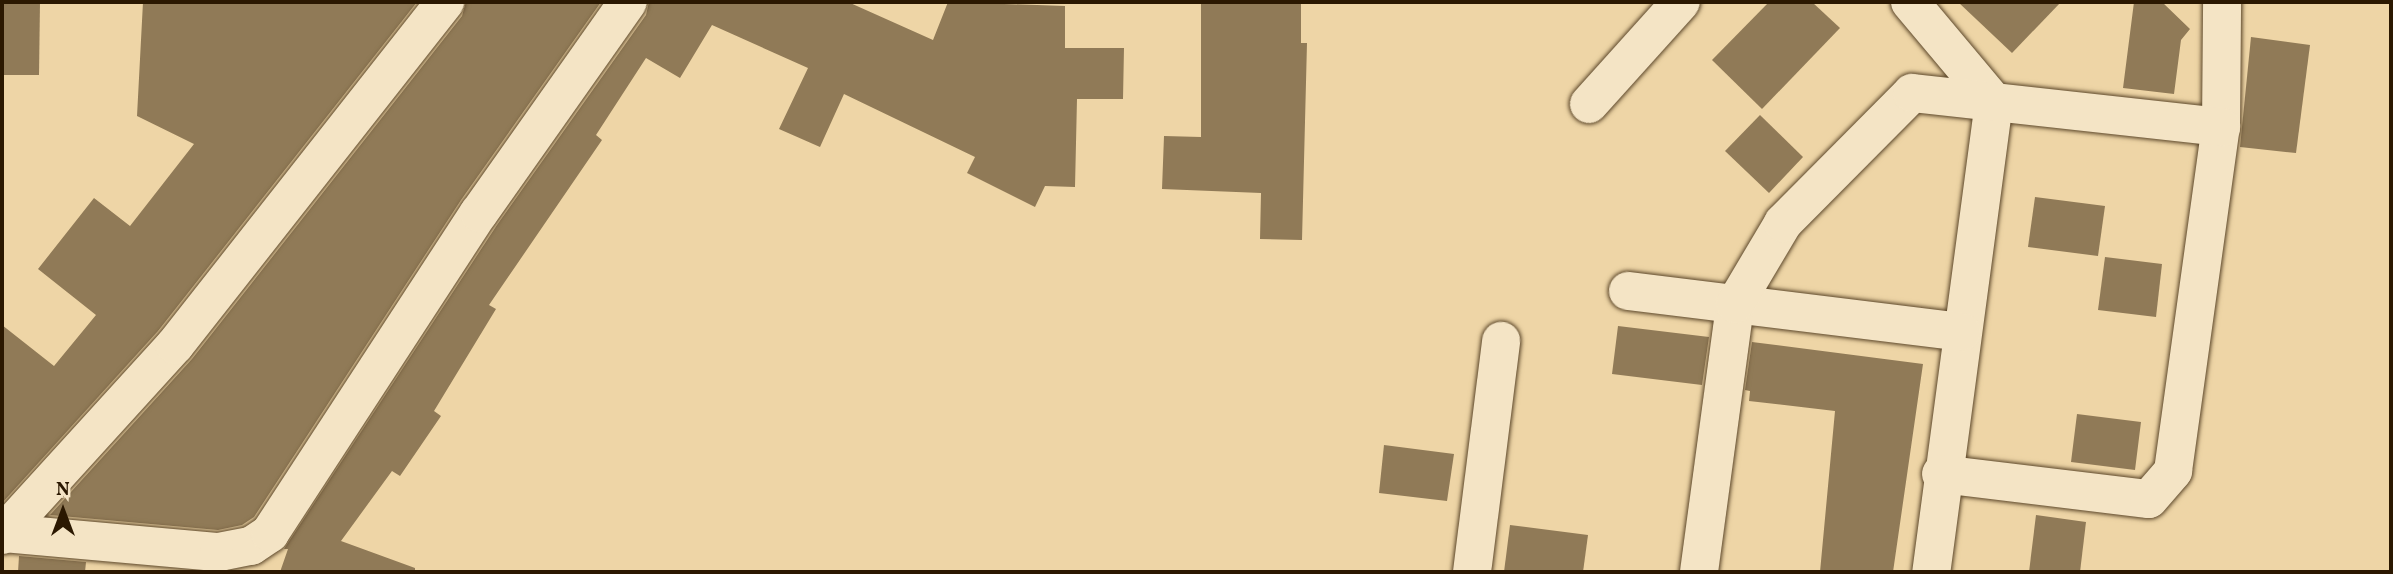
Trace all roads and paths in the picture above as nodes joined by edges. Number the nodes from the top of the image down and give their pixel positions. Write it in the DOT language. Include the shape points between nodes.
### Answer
graph roads {
  1 [pos="445,2"];
  2 [pos="628,2"];
  3 [pos="1681,2"];
  4 [pos="1910,2"];
  5 [pos="2222,2"];
  6 [pos="1994,102"];
  7 [pos="1589,104"];
  8 [pos="2221,127"];
  9 [pos="1628,291"];
  10 [pos="1735,304"];
  11 [pos="1961,332"];
  12 [pos="1501,341"];
  13 [pos="1941,474"];
  14 [pos="3,534"];
  15 [pos="217,562"];
  16 [pos="1472,572"];
  17 [pos="1699,572"];
  18 [pos="1931,572"];
  1 -- 14 [label="street" via="175,345"];
  2 -- 15 [label="street" via="479,213 286,515 251,546"];
  3 -- 7 [label="street"];
  4 -- 6 [label="street"];
  5 -- 8 [label="street"];
  6 -- 8 [label="street"];
  6 -- 10 [label="street" via="1912,93 1783,223"];
  6 -- 11 [label="street"];
  8 -- 13 [label="street" via="2173,471 2149,499"];
  9 -- 10 [label="street"];
  10 -- 11 [label="street"];
  10 -- 17 [label="street"];
  11 -- 13 [label="street"];
  12 -- 16 [label="street"];
  13 -- 18 [label="street"];
  14 -- 15 [label="street"];
}
